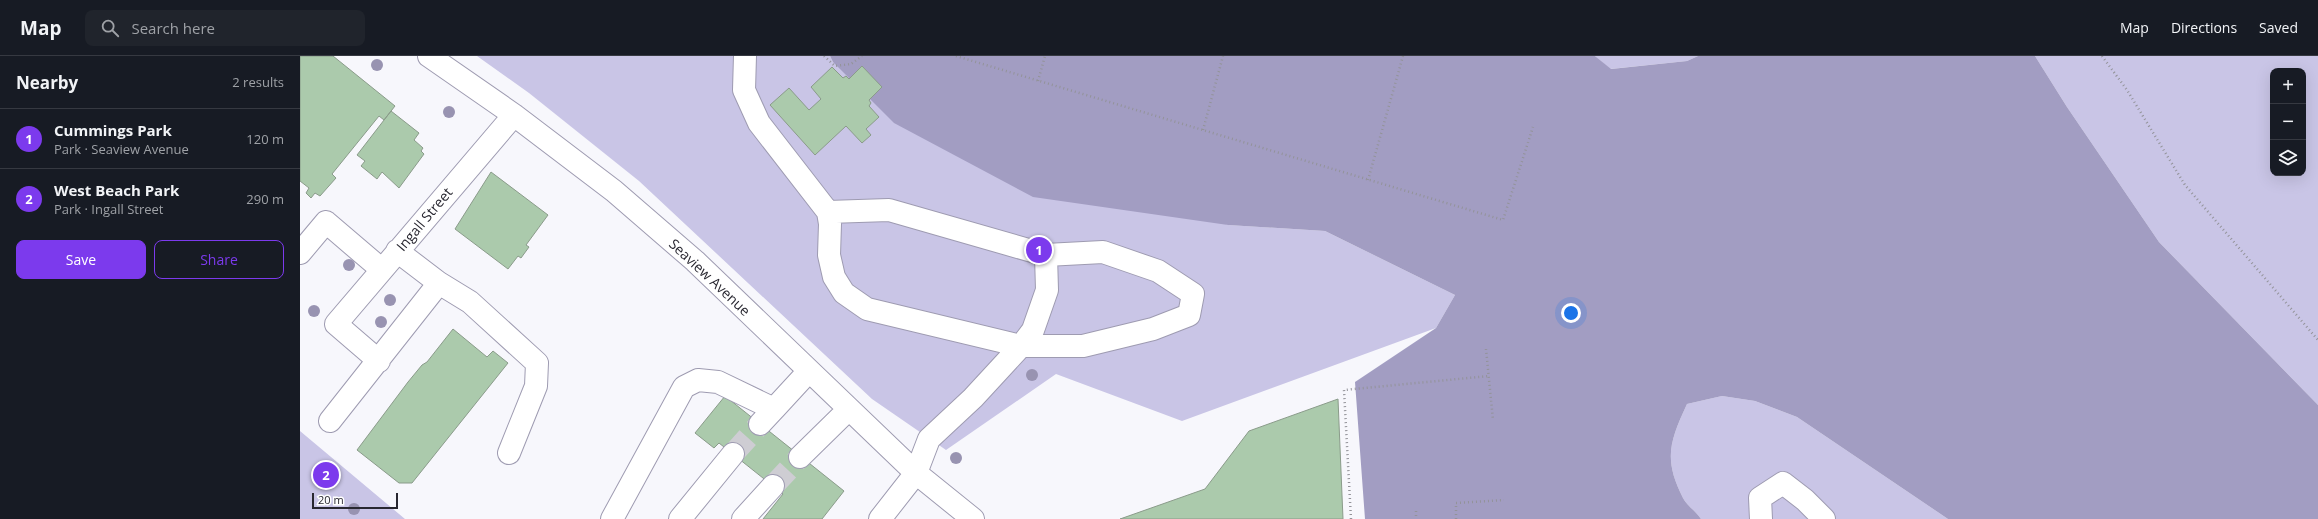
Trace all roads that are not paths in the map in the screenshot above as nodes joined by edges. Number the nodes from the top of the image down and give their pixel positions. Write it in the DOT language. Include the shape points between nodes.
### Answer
graph roads {
  1 [pos="429,56"];
  2 [pos="745,56"];
  3 [pos="514,115"];
  4 [pos="828,212"];
  5 [pos="397,251"];
  6 [pos="300,253"];
  7 [pos="1046,255"];
  8 [pos="381,269"];
  9 [pos="439,283"];
  10 [pos="1021,346"];
  11 [pos="379,361"];
  12 [pos="809,371"];
  13 [pos="849,409"];
  14 [pos="330,421"];
  15 [pos="509,453"];
  16 [pos="733,454"];
  17 [pos="800,457"];
  18 [pos="916,473"];
  19 [pos="773,486"];
  20 [pos="612,519"];
  21 [pos="680,519"];
  22 [pos="743,519"];
  23 [pos="880,519"];
  24 [pos="973,519"];
  25 [pos="1761,519"];
  26 [pos="1824,519"];
  1 -- 3 [label="street, Seaview Avenue"];
  2 -- 4 [label="street" via="744,90 759,123"];
  3 -- 5 [label="street, Ingall Street"];
  3 -- 12 [label="street, Seaview Avenue" via="620,196 695,261"];
  4 -- 7 [label="street" via="889,210"];
  4 -- 10 [label="street" via="830,265 838,285 856,302 867,309"];
  5 -- 8 [label="street, Ingall Street"];
  5 -- 9 [label="street"];
  6 -- 8 [label="street" via="326,222"];
  7 -- 10 [label="street" via="1047,290 1033,330"];
  7 -- 10 [label="street" via="1103,252 1158,271 1193,294 1189,315 1153,329 1082,346"];
  8 -- 11 [label="street, Ingall Street" via="336,324"];
  9 -- 11 [label="street"];
  9 -- 15 [label="street" via="470,302 536,363 536,386"];
  10 -- 18 [label="street" via="973,398 929,439"];
  11 -- 14 [label="street"];
  12 -- 13 [label="street, Seaview Avenue"];
  12 -- 20 [label="street" via="767,416 718,382 698,380 684,387"];
  13 -- 17 [label="street"];
  13 -- 18 [label="street, Seaview Avenue"];
  16 -- 21 [label="street"];
  18 -- 23 [label="street"];
  18 -- 24 [label="street, Seaview Avenue"];
  19 -- 22 [label="street"];
  25 -- 26 [label="street" via="1760,498 1783,483"];
}
